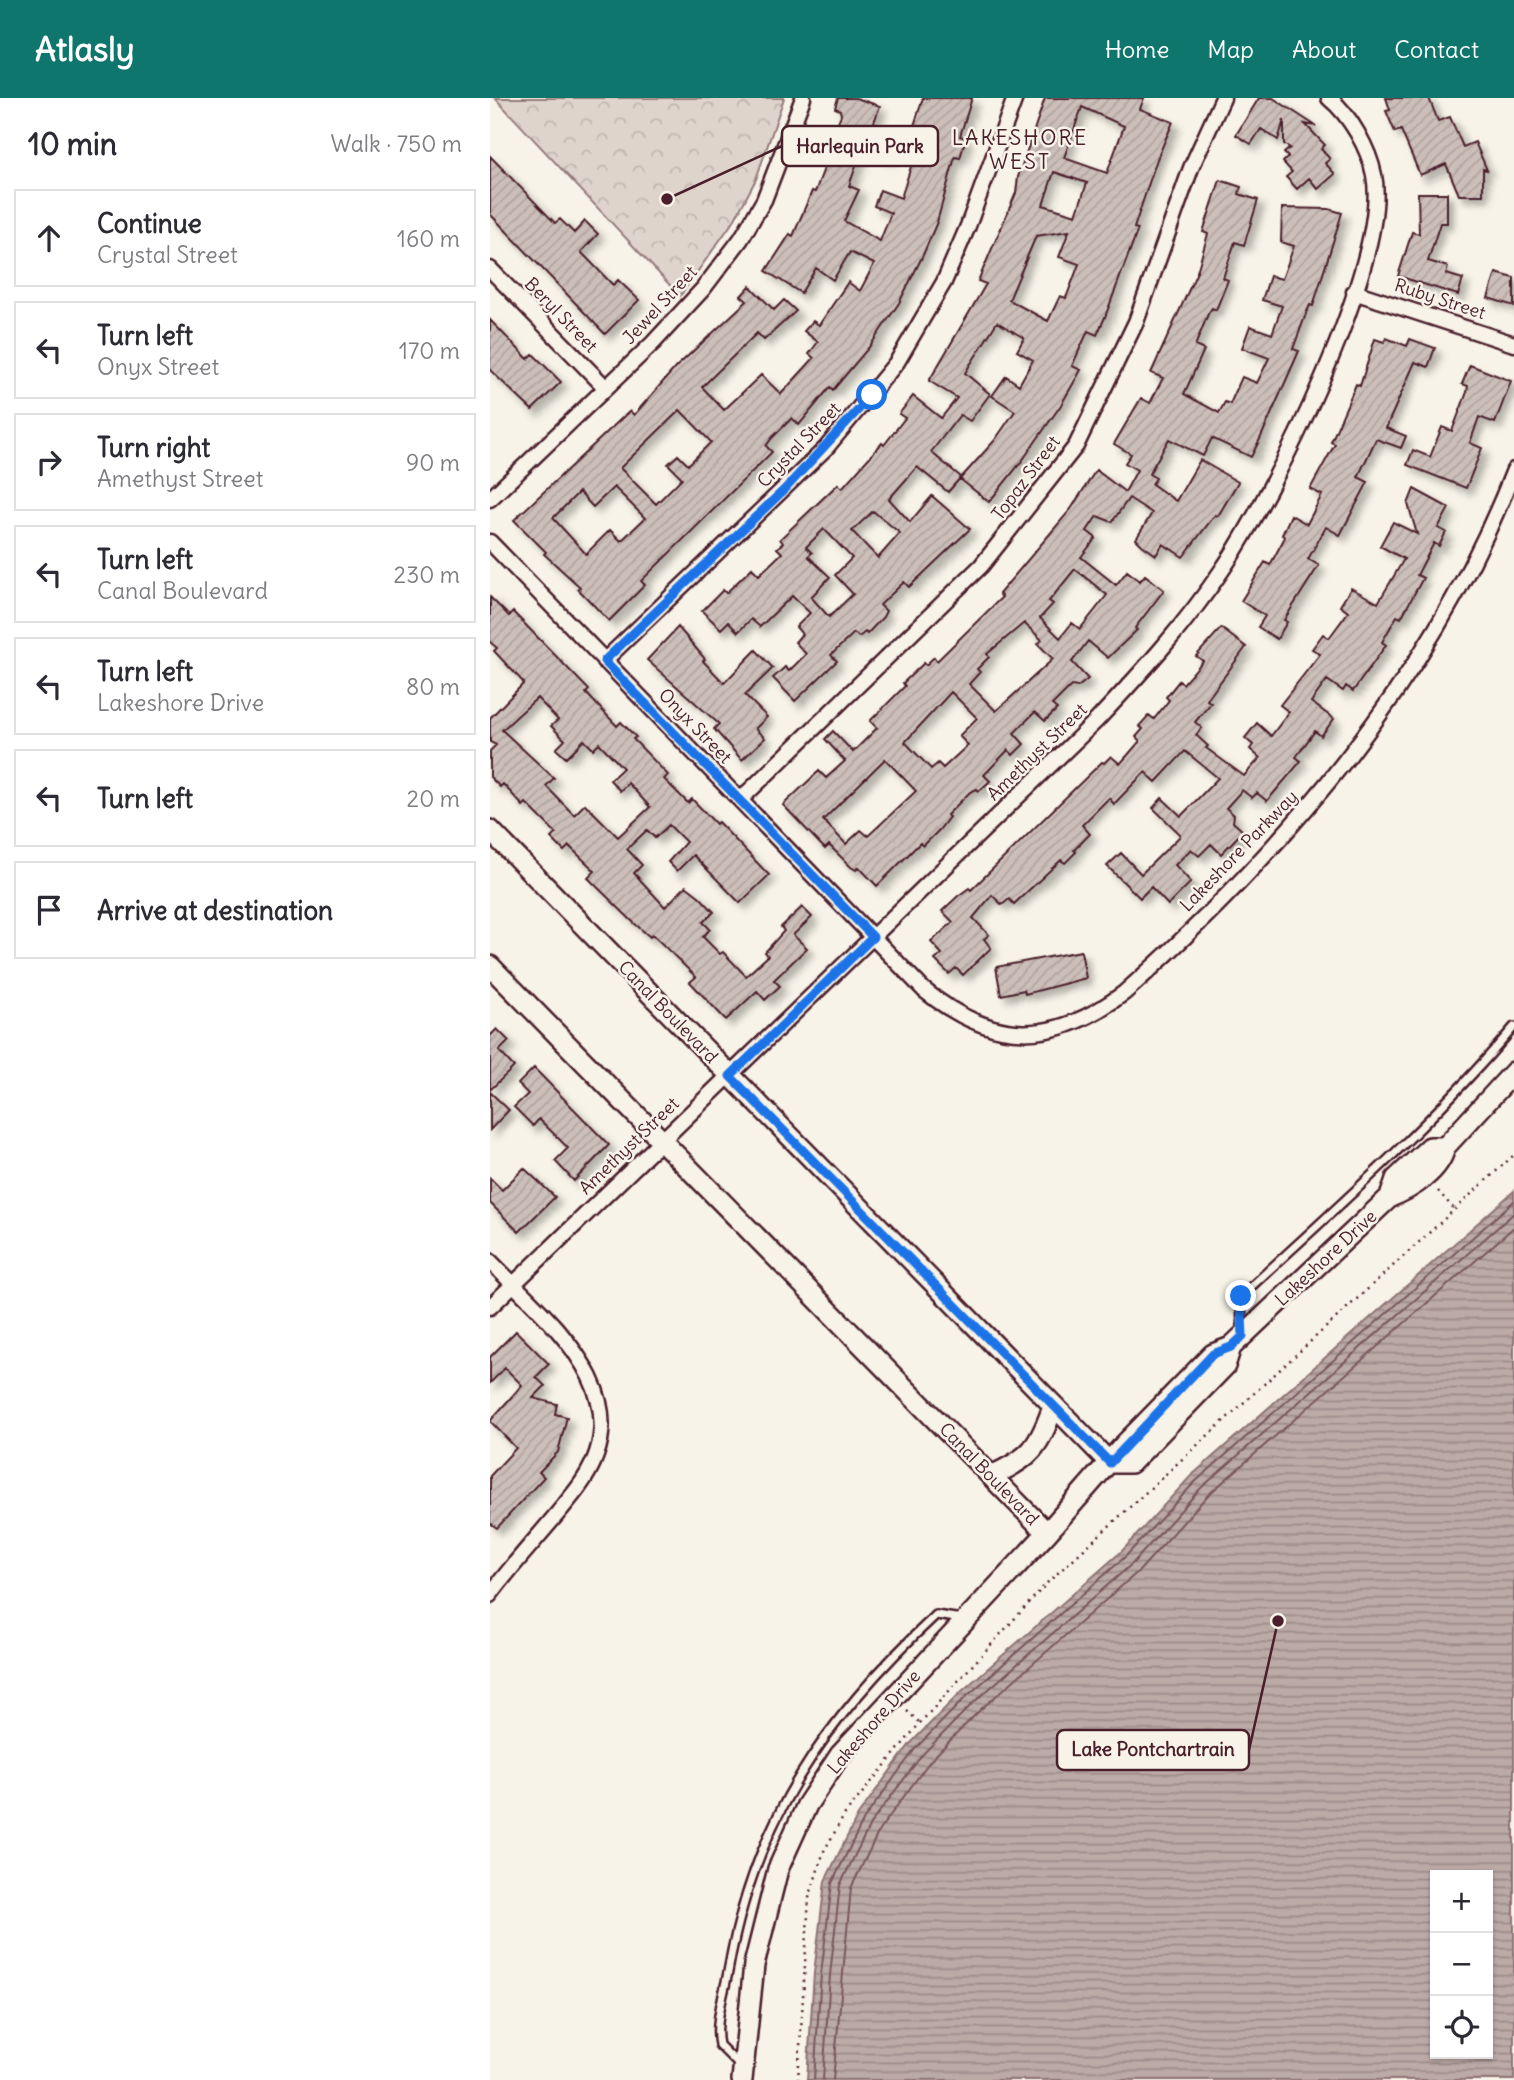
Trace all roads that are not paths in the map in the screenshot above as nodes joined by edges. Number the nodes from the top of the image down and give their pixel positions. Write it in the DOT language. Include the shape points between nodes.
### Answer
graph roads {
  1 [pos="803,98"];
  2 [pos="1015,98"];
  3 [pos="1223,98"];
  4 [pos="1329,98"];
  5 [pos="490,269"];
  6 [pos="1354,292"];
  7 [pos="1514,344"];
  8 [pos="605,387"];
  9 [pos="1514,470"];
  10 [pos="490,499"];
  11 [pos="490,542"];
  12 [pos="604,661"];
  13 [pos="740,800"];
  14 [pos="490,830"];
  15 [pos="873,937"];
  16 [pos="490,966"];
  17 [pos="1514,1027"];
  18 [pos="1514,1072"];
  19 [pos="730,1076"];
  20 [pos="661,1142"];
  21 [pos="490,1261"];
  22 [pos="513,1285"];
  23 [pos="490,1307"];
  24 [pos="1237,1342"];
  25 [pos="1053,1407"];
  26 [pos="1110,1463"];
  27 [pos="991,1476"];
  28 [pos="1047,1533"];
  29 [pos="490,1595"];
  30 [pos="966,1619"];
  31 [pos="742,2074"];
  1 -- 8 [label="street, Jewel Street" via="764,200 741,239 703,289"];
  2 -- 12 [label="street, Crystal Street" via="944,282 897,362 826,448"];
  3 -- 13 [label="street, Topaz Street" via="1191,168 1136,322 1076,446 981,566"];
  4 -- 6 [label="street, Amethyst Street" via="1351,123 1374,175 1368,253"];
  5 -- 8 [label="street, Beryl Street"];
  6 -- 7 [label="street, Ruby Street"];
  6 -- 15 [label="street, Amethyst Street" via="1312,401 1256,513 1178,630 1097,720"];
  8 -- 10 [label="street, Jewel Street"];
  9 -- 15 [label="street, Lakeshore Parkway" via="1438,626 1363,738 1262,858 1151,970 1094,1016 1054,1030 1025,1032 975,1022 952,1012 923,990"];
  11 -- 12 [label="street, Onyx Street"];
  12 -- 13 [label="street, Onyx Street"];
  13 -- 15 [label="street, Onyx Street"];
  14 -- 19 [label="street, Canal Boulevard"];
  15 -- 19 [label="street, Amethyst Street"];
  16 -- 20 [label="street, Canal Boulevard"];
  17 -- 24 [label="lane" via="1472,1077 1241,1296"];
  18 -- 24 [label="street, Lakeshore Drive" via="1445,1147 1430,1147 1396,1179 1390,1198"];
  19 -- 20 [label="street, Amethyst Street"];
  19 -- 25 [label="street, Canal Boulevard"];
  20 -- 22 [label="street, Amethyst Street"];
  20 -- 27 [label="street, Canal Boulevard"];
  21 -- 22 [label="street"];
  22 -- 23 [label="street, Amethyst Street"];
  22 -- 29 [label="street" via="562,1335 590,1373 602,1420 593,1462 579,1486"];
  24 -- 26 [label="street, Lakeshore Drive" via="1213,1354"];
  25 -- 26 [label="street, Canal Boulevard"];
  25 -- 27 [label="street" via="1040,1443 1020,1463"];
  26 -- 28 [label="street, Lakeshore Drive"];
  27 -- 28 [label="street, Canal Boulevard"];
  28 -- 30 [label="street, Lakeshore Drive"];
  30 -- 31 [label="street, Lakeshore Drive" via="840,1755 807,1805 778,1869 763,1919"];
  30 -- 31 [label="lane" via="936,1615 902,1646 797,1776 769,1829 732,1944 719,2022 719,2045"];
}
